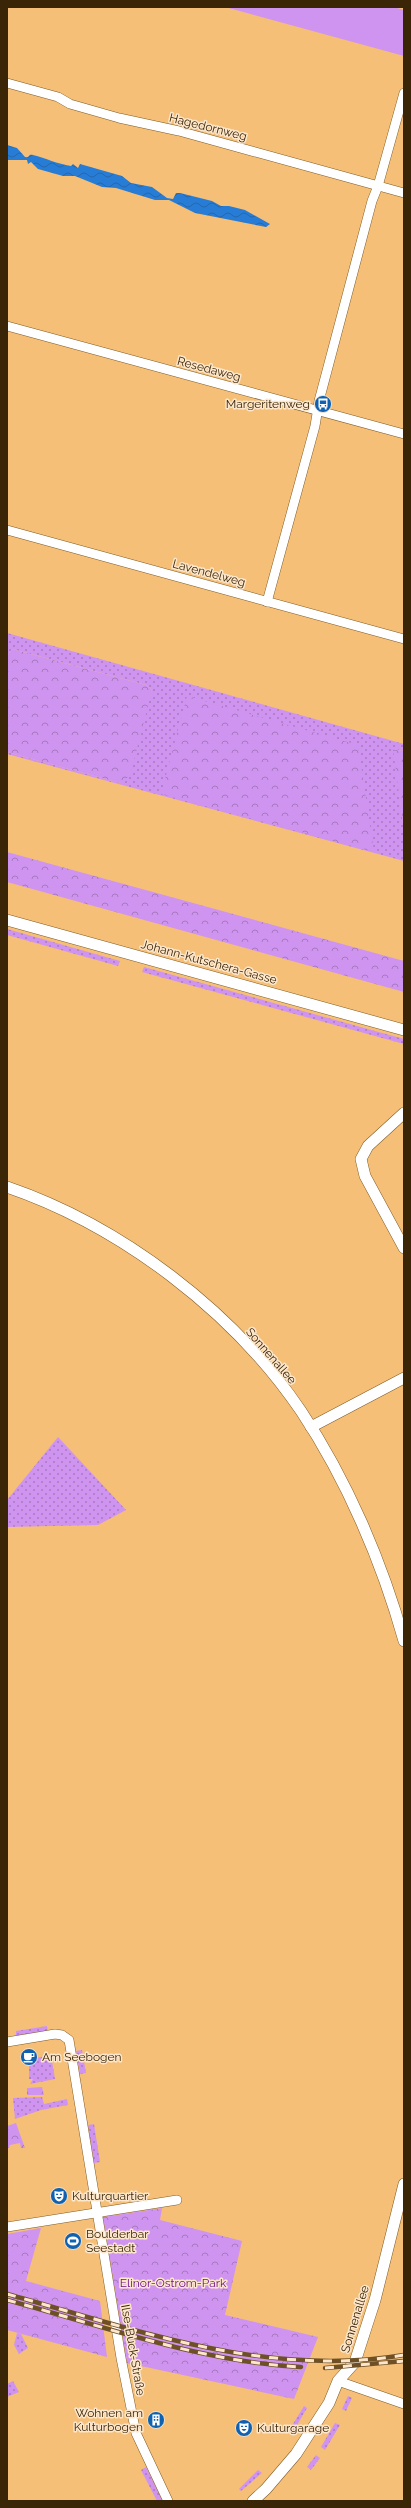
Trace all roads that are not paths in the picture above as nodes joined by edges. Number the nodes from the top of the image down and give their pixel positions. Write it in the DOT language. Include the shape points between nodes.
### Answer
graph roads {
  1 [pos="7,83"];
  2 [pos="404,93"];
  3 [pos="378,186"];
  4 [pos="404,193"];
  5 [pos="7,326"];
  6 [pos="317,411"];
  7 [pos="404,434"];
  8 [pos="7,530"];
  9 [pos="267,602"];
  10 [pos="404,639"];
  11 [pos="7,920"];
  12 [pos="404,1030"];
  13 [pos="404,1113"];
  14 [pos="7,1187"];
  15 [pos="404,1248"];
  16 [pos="404,1378"];
  17 [pos="311,1428"];
  18 [pos="404,1641"];
  19 [pos="7,2042"];
  20 [pos="404,2184"];
  21 [pos="177,2200"];
  22 [pos="98,2212"];
  23 [pos="7,2227"];
  24 [pos="338,2381"];
  25 [pos="404,2404"];
  26 [pos="168,2501"];
  27 [pos="253,2501"];
  1 -- 3 [label="street, Hagedornweg" via="119,118 179,131"];
  2 -- 3 [label="street"];
  3 -- 4 [label="street, Hagedornweg"];
  3 -- 6 [label="street"];
  5 -- 6 [label="street, Resedaweg"];
  6 -- 7 [label="street, Resedaweg"];
  6 -- 9 [label="street"];
  8 -- 9 [label="street, Lavendelweg"];
  9 -- 10 [label="street, Lavendelweg"];
  11 -- 12 [label="street, Johann-Kutschera-Gasse"];
  13 -- 15 [label="street" via="368,1146 361,1159 365,1176"];
  14 -- 17 [label="street, Sonnenallee" via="39,1198 76,1216 141,1254 175,1280 244,1342 289,1395"];
  16 -- 17 [label="street"];
  17 -- 18 [label="street, Sonnenallee" via="337,1474 369,1541 389,1592"];
  19 -- 22 [label="street, Ilse-Buck-Straße" via="55,2034 69,2040"];
  20 -- 24 [label="street, Sonnenallee" via="360,2349 355,2362"];
  21 -- 22 [label="street"];
  22 -- 23 [label="street"];
  22 -- 26 [label="street, Ilse-Buck-Straße" via="121,2358 136,2433"];
  24 -- 25 [label="street"];
  24 -- 27 [label="street, Sonnenallee" via="329,2403 296,2454"];
}
